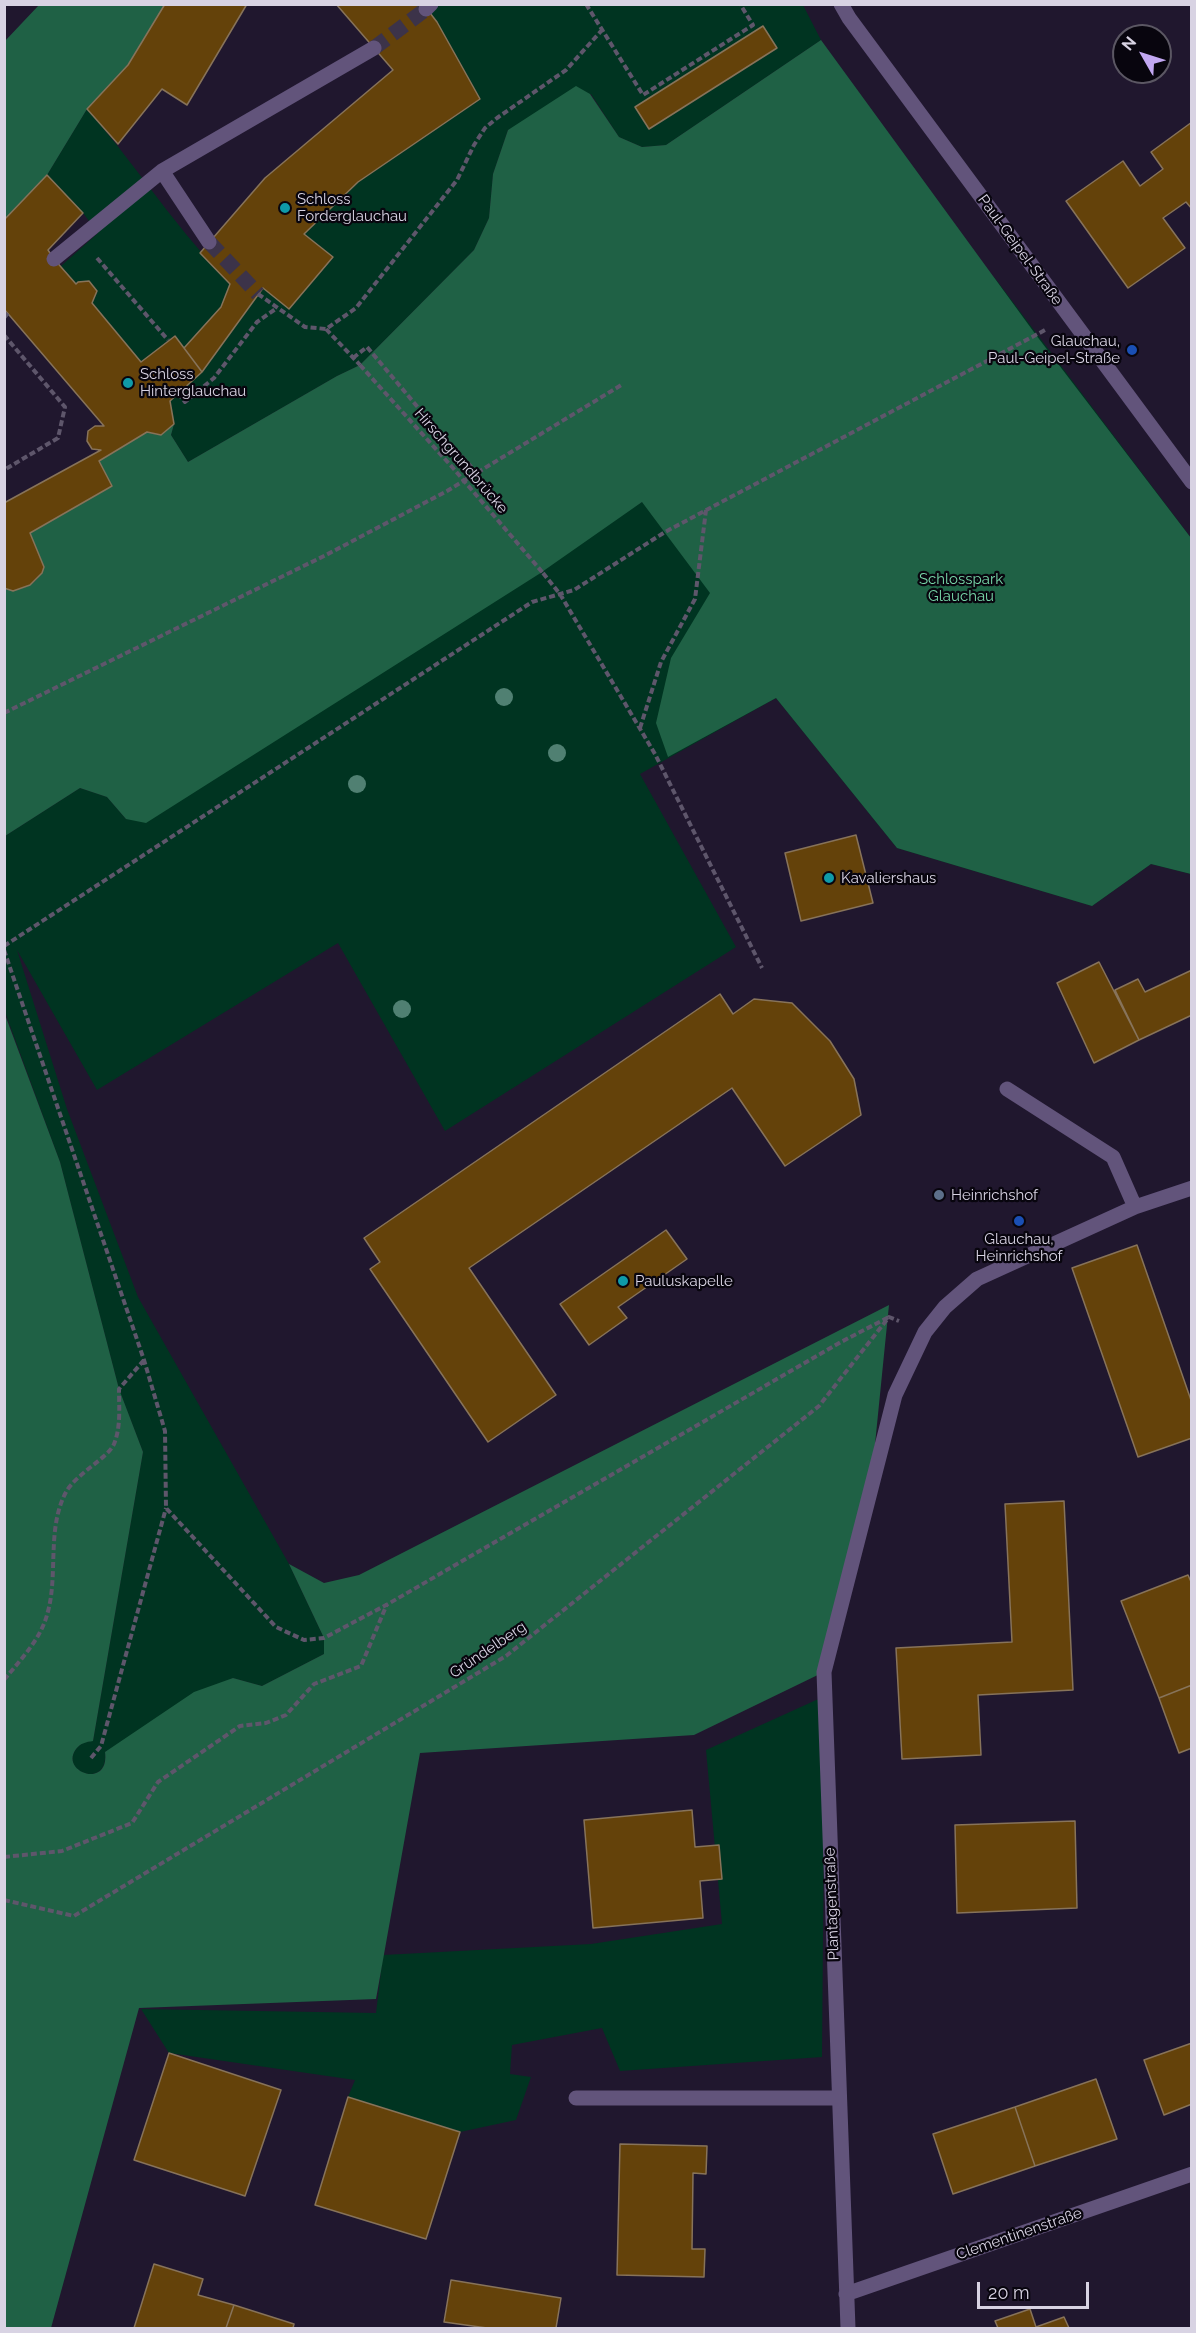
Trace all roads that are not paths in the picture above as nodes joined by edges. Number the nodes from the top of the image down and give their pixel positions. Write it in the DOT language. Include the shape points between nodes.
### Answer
graph roads {
  1 [pos="841,4"];
  2 [pos="374,48"];
  3 [pos="162,171"];
  4 [pos="209,242"];
  5 [pos="54,259"];
  6 [pos="1191,482"];
  7 [pos="1007,1089"];
  8 [pos="1191,1188"];
  9 [pos="1136,1207"];
  10 [pos="576,2098"];
  11 [pos="839,2098"];
  12 [pos="1191,2174"];
  13 [pos="846,2294"];
  14 [pos="848,2328"];
  1 -- 6 [label="street, Paul-Geipel-Straße"];
  2 -- 3 [label="street"];
  3 -- 4 [label="street"];
  3 -- 5 [label="street"];
  7 -- 9 [label="street" via="1113,1157"];
  8 -- 9 [label="street"];
  9 -- 11 [label="street, Plantagenstraße" via="977,1279 945,1307 925,1332 895,1395 824,1672"];
  10 -- 11 [label="street"];
  11 -- 13 [label="street, Plantagenstraße"];
  12 -- 13 [label="street, Clementinenstraße"];
  13 -- 14 [label="street, Plantagenstraße"];
}
